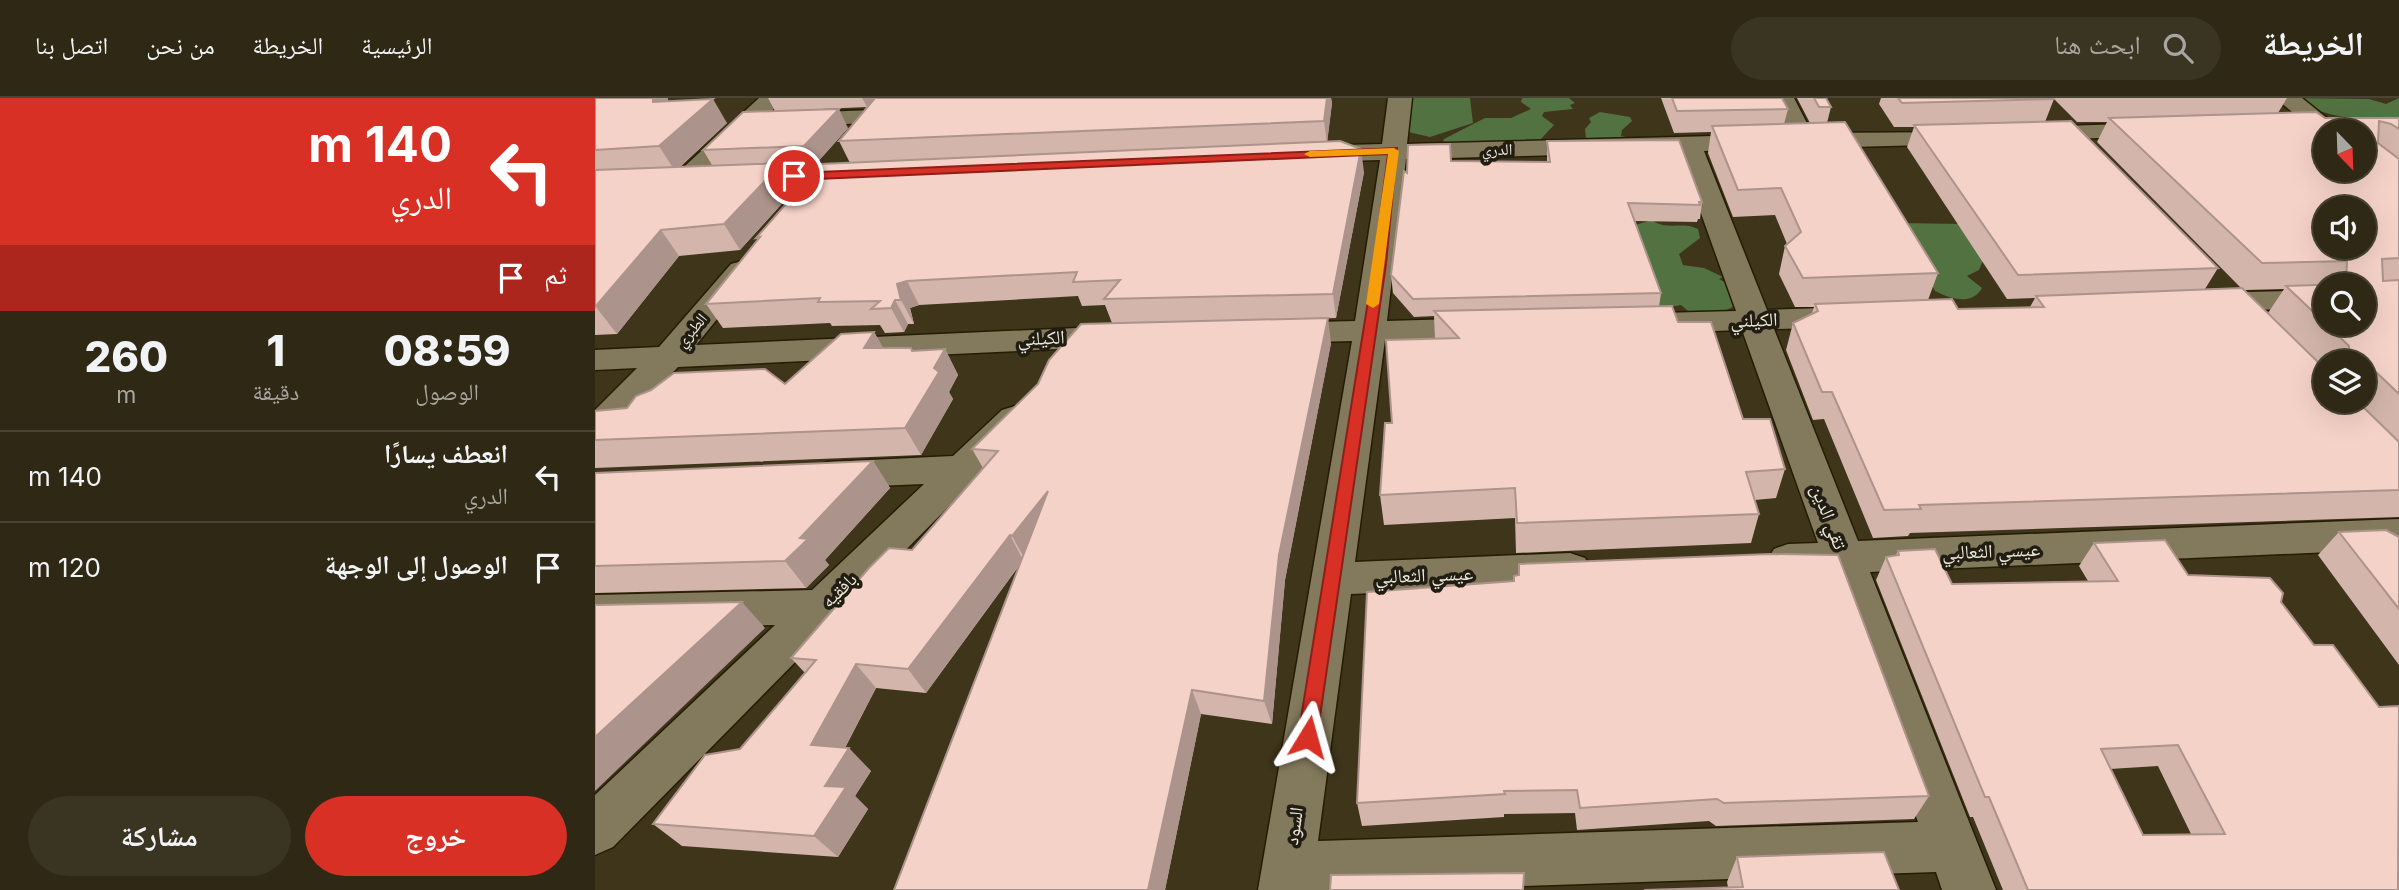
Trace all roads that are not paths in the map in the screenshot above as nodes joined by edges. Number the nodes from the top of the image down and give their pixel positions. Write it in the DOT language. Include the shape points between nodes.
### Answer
graph roads {
  1 [pos="773,98"];
  2 [pos="1400,98"];
  3 [pos="1782,98"];
  4 [pos="2287,98"];
  5 [pos="882,107"];
  6 [pos="2045,107"];
  7 [pos="2322,119"];
  8 [pos="747,122"];
  9 [pos="2284,127"];
  10 [pos="2313,127"];
  11 [pos="2177,130"];
  12 [pos="2071,133"];
  13 [pos="1804,142"];
  14 [pos="1689,145"];
  15 [pos="1394,151"];
  16 [pos="1282,156"];
  17 [pos="2100,163"];
  18 [pos="892,172"];
  19 [pos="822,175"];
  20 [pos="795,207"];
  21 [pos="759,250"];
  22 [pos="2205,273"];
  23 [pos="2313,300"];
  24 [pos="2171,303"];
  25 [pos="2234,303"];
  26 [pos="1879,315"];
  27 [pos="1754,321"];
  28 [pos="1630,324"];
  29 [pos="1520,327"];
  30 [pos="1368,331"];
  31 [pos="2261,331"];
  32 [pos="1243,334"];
  33 [pos="1146,335"];
  34 [pos="1063,337"];
  35 [pos="669,356"];
  36 [pos="595,360"];
  37 [pos="595,431"];
  38 [pos="963,470"];
  39 [pos="799,476"];
  40 [pos="2399,534"];
  41 [pos="1844,557"];
  42 [pos="1747,562"];
  43 [pos="1608,567"];
  44 [pos="1331,579"];
  45 [pos="822,607"];
  46 [pos="595,612"];
  47 [pos="595,830"];
  48 [pos="1960,868"];
  49 [pos="1286,879"];
  1 -- 8 [label="street"];
  2 -- 15 [label="street, السود"];
  3 -- 13 [label="street"];
  4 -- 7 [label="street"];
  5 -- 8 [label="street"];
  5 -- 19 [label="street"];
  6 -- 12 [label="street"];
  8 -- 19 [label="street" via="671,181"];
  9 -- 10 [label="street"];
  11 -- 12 [label="street, الدري"];
  12 -- 13 [label="street, الدري"];
  12 -- 17 [label="street"];
  13 -- 14 [label="street, الدري"];
  14 -- 15 [label="street, الدري"];
  14 -- 27 [label="street, تقي الدين"];
  15 -- 16 [label="street, الدري"];
  15 -- 30 [label="street, السود"];
  18 -- 19 [label="street"];
  19 -- 20 [label="street"];
  21 -- 35 [label="street, الطبري"];
  22 -- 25 [label="street"];
  23 -- 25 [label="street"];
  24 -- 25 [label="street"];
  25 -- 31 [label="street"];
  26 -- 27 [label="street, الكيلني"];
  27 -- 28 [label="street, الكيلني"];
  27 -- 41 [label="street, تقي الدين"];
  29 -- 30 [label="street"];
  30 -- 32 [label="street"];
  30 -- 44 [label="street, السود"];
  33 -- 34 [label="street, الكيلني"];
  34 -- 35 [label="street, الكيلني"];
  34 -- 38 [label="street, بافقيه" via="1035,399"];
  35 -- 36 [label="street, الكيلني"];
  35 -- 37 [label="street, الطبري"];
  38 -- 39 [label="street"];
  38 -- 45 [label="street, بافقيه"];
  40 -- 41 [label="street, عيسي الثعالبي"];
  41 -- 42 [label="street, عيسي الثعالبي"];
  41 -- 48 [label="street, تقي الدين"];
  43 -- 44 [label="street, عيسي الثعالبي"];
  44 -- 49 [label="street, السود"];
  45 -- 46 [label="street"];
  45 -- 47 [label="street, بافقيه"];
  48 -- 49 [label="street"];
}
